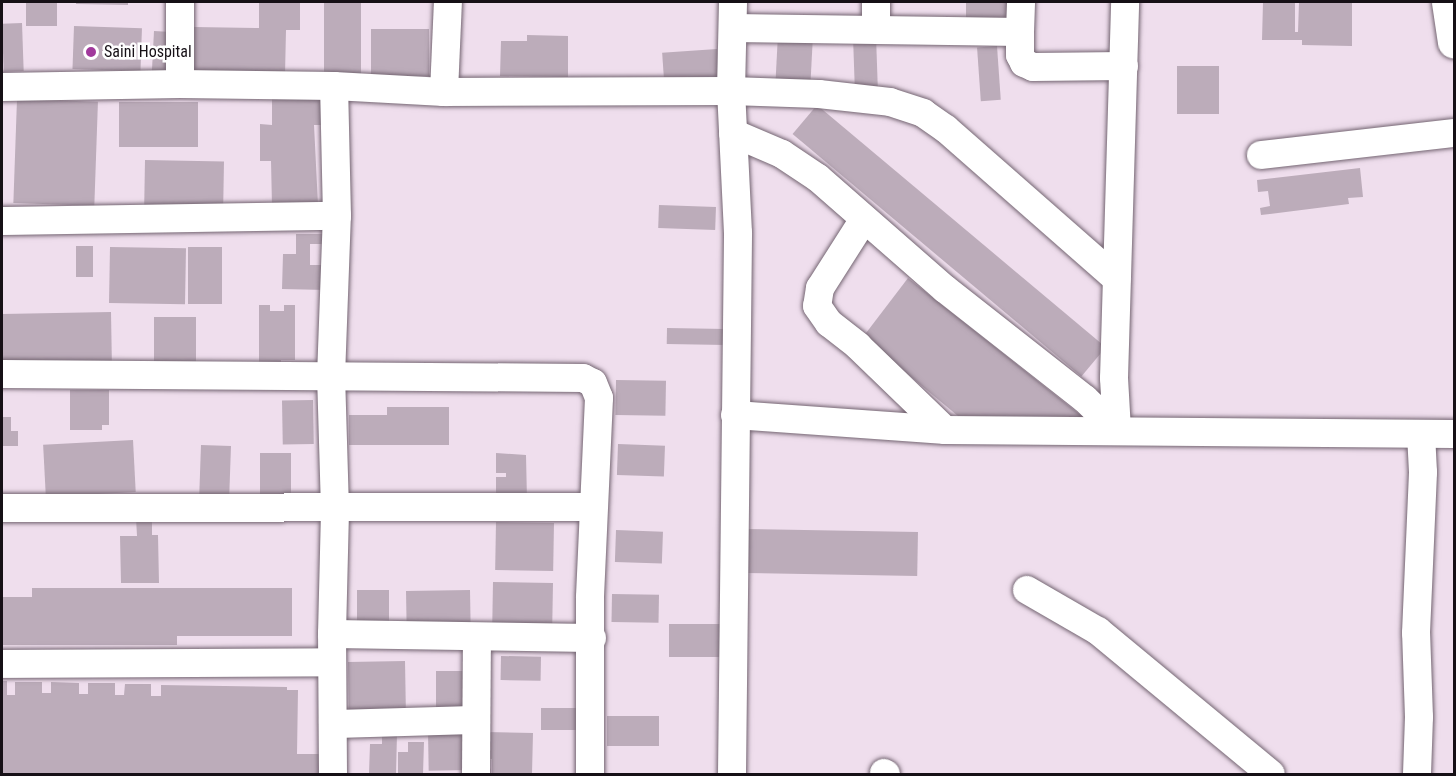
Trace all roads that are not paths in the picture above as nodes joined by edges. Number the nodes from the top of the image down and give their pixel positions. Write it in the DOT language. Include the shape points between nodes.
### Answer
graph roads {
  1 [pos="180,2"];
  2 [pos="448,2"];
  3 [pos="1021,2"];
  4 [pos="1125,2"];
  5 [pos="1448,2"];
  6 [pos="733,15"];
  7 [pos="876,15"];
  8 [pos="1020,32"];
  9 [pos="1455,42"];
  10 [pos="1124,66"];
  11 [pos="180,84"];
  12 [pos="334,86"];
  13 [pos="2,87"];
  14 [pos="731,91"];
  15 [pos="444,92"];
  16 [pos="733,133"];
  17 [pos="1455,133"];
  18 [pos="1261,155"];
  19 [pos="337,216"];
  20 [pos="864,219"];
  21 [pos="2,221"];
  22 [pos="1117,279"];
  23 [pos="2,374"];
  24 [pos="331,377"];
  25 [pos="735,415"];
  26 [pos="945,430"];
  27 [pos="1117,430"];
  28 [pos="1421,434"];
  29 [pos="1455,434"];
  30 [pos="593,507"];
  31 [pos="2,508"];
  32 [pos="335,509"];
  33 [pos="1027,590"];
  34 [pos="332,634"];
  35 [pos="477,638"];
  36 [pos="592,638"];
  37 [pos="332,662"];
  38 [pos="2,664"];
  39 [pos="476,720"];
  40 [pos="333,724"];
  41 [pos="333,774"];
  42 [pos="476,774"];
  43 [pos="590,774"];
  44 [pos="732,774"];
  45 [pos="1271,774"];
  46 [pos="1417,774"];
  1 -- 11 [label="street"];
  2 -- 15 [label="street"];
  3 -- 8 [label="street"];
  4 -- 10 [label="street"];
  5 -- 9 [label="highway"];
  6 -- 7 [label="street"];
  6 -- 14 [label="street"];
  7 -- 8 [label="street"];
  8 -- 10 [label="street" via="1020,55 1024,63 1033,66"];
  10 -- 22 [label="street"];
  11 -- 12 [label="street"];
  11 -- 13 [label="street"];
  12 -- 15 [label="street"];
  12 -- 19 [label="street"];
  14 -- 15 [label="street"];
  14 -- 16 [label="street"];
  14 -- 22 [label="street" via="819,93 890,102 923,113"];
  16 -- 20 [label="street" via="802,166"];
  16 -- 25 [label="street" via="738,233"];
  17 -- 18 [label="street"];
  19 -- 21 [label="street"];
  19 -- 24 [label="street"];
  20 -- 26 [label="street" via="820,288 817,306 829,323"];
  20 -- 27 [label="street" via="1085,399"];
  22 -- 27 [label="street"];
  23 -- 24 [label="street"];
  24 -- 30 [label="street" via="583,378 593,383 598,398"];
  24 -- 32 [label="street"];
  25 -- 26 [label="street"];
  25 -- 44 [label="street"];
  26 -- 27 [label="street"];
  27 -- 28 [label="street"];
  28 -- 29 [label="street"];
  28 -- 46 [label="street"];
  30 -- 32 [label="street"];
  30 -- 36 [label="street"];
  31 -- 32 [label="street"];
  32 -- 34 [label="street"];
  33 -- 45 [label="street" via="1098,631"];
  34 -- 35 [label="street"];
  34 -- 37 [label="street"];
  35 -- 36 [label="street"];
  35 -- 39 [label="street"];
  36 -- 43 [label="street"];
  37 -- 38 [label="street"];
  37 -- 40 [label="street"];
  39 -- 40 [label="street"];
  39 -- 42 [label="street"];
  40 -- 41 [label="street"];
}
